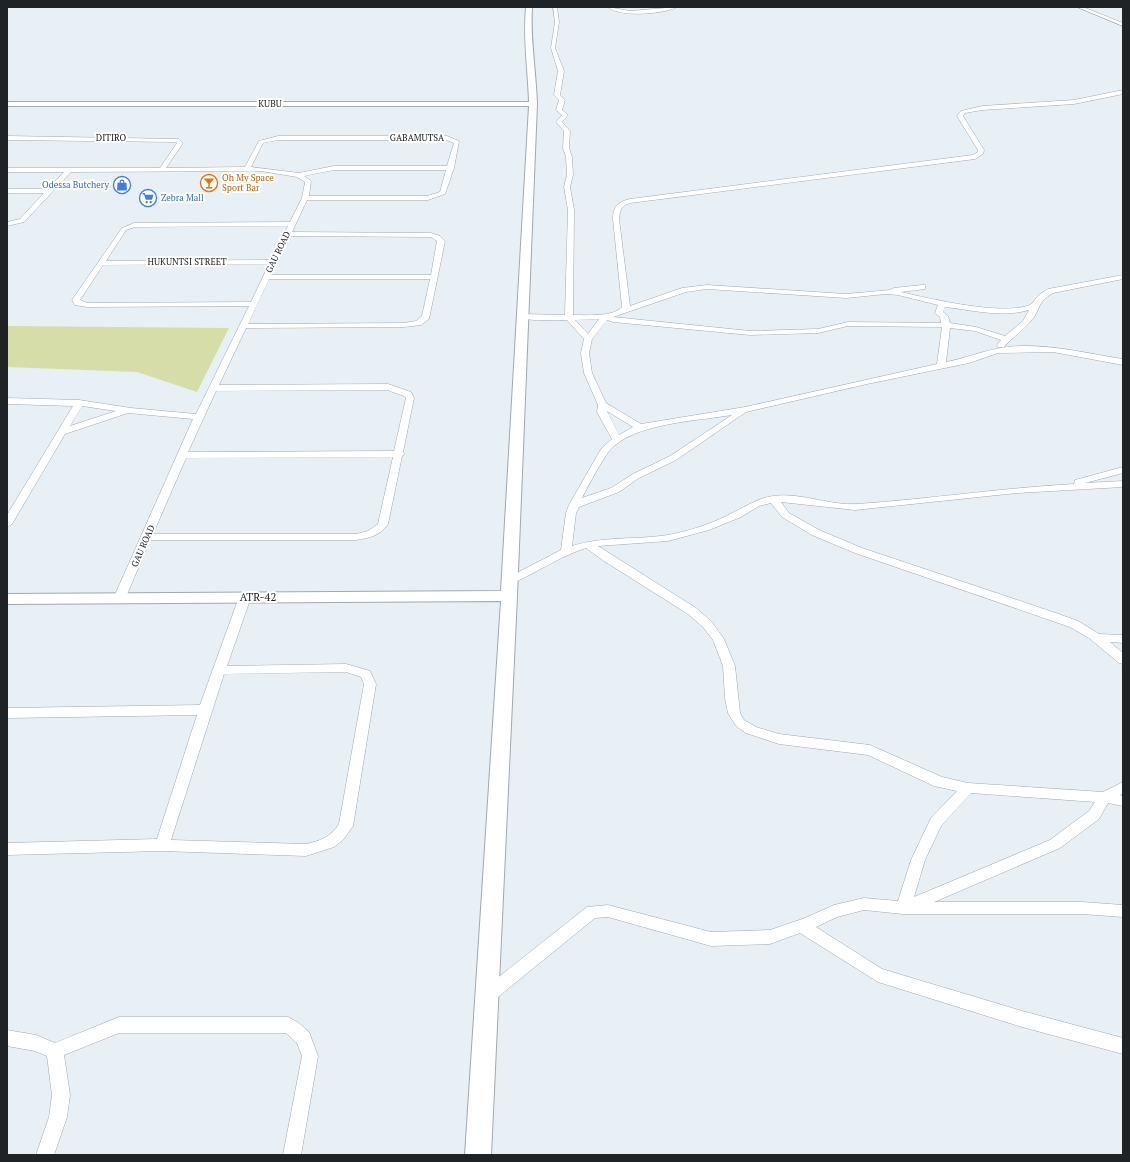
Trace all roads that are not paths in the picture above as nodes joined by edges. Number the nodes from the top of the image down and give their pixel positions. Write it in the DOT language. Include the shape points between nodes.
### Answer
graph roads {
  1 [pos="529,7"];
  2 [pos="555,7"];
  3 [pos="610,7"];
  4 [pos="675,7"];
  5 [pos="1079,7"];
  6 [pos="1123,25"];
  7 [pos="1123,92"];
  8 [pos="533,100"];
  9 [pos="7,104"];
  10 [pos="7,138"];
  11 [pos="451,168"];
  12 [pos="162,169"];
  13 [pos="247,169"];
  14 [pos="7,170"];
  15 [pos="69,170"];
  16 [pos="299,175"];
  17 [pos="7,191"];
  18 [pos="49,191"];
  19 [pos="305,198"];
  20 [pos="7,224"];
  21 [pos="292,224"];
  22 [pos="287,234"];
  23 [pos="273,262"];
  24 [pos="101,263"];
  25 [pos="266,277"];
  26 [pos="433,277"];
  27 [pos="1123,277"];
  28 [pos="922,287"];
  29 [pos="886,292"];
  30 [pos="253,304"];
  31 [pos="942,304"];
  32 [pos="1034,306"];
  33 [pos="622,312"];
  34 [pos="522,316"];
  35 [pos="605,317"];
  36 [pos="569,318"];
  37 [pos="946,325"];
  38 [pos="244,326"];
  39 [pos="588,339"];
  40 [pos="1006,339"];
  41 [pos="997,352"];
  42 [pos="1123,362"];
  43 [pos="941,365"];
  44 [pos="214,388"];
  45 [pos="7,401"];
  46 [pos="79,403"];
  47 [pos="602,405"];
  48 [pos="745,410"];
  49 [pos="131,411"];
  50 [pos="199,417"];
  51 [pos="640,427"];
  52 [pos="62,432"];
  53 [pos="617,440"];
  54 [pos="400,454"];
  55 [pos="184,455"];
  56 [pos="1123,470"];
  57 [pos="1123,484"];
  58 [pos="1062,487"];
  59 [pos="773,499"];
  60 [pos="574,505"];
  61 [pos="7,524"];
  62 [pos="146,537"];
  63 [pos="588,544"];
  64 [pos="566,551"];
  65 [pos="509,589"];
  66 [pos="120,597"];
  67 [pos="245,597"];
  68 [pos="7,599"];
  69 [pos="1097,638"];
  70 [pos="1123,639"];
  71 [pos="1123,660"];
  72 [pos="220,670"];
  73 [pos="205,710"];
  74 [pos="7,714"];
  75 [pos="1123,787"];
  76 [pos="968,788"];
  77 [pos="1105,797"];
  78 [pos="1123,802"];
  79 [pos="162,845"];
  80 [pos="7,849"];
  81 [pos="903,908"];
  82 [pos="1123,911"];
  83 [pos="801,926"];
  84 [pos="487,996"];
  85 [pos="7,1038"];
  86 [pos="1123,1046"];
  87 [pos="55,1051"];
  88 [pos="45,1155"];
  89 [pos="292,1155"];
  90 [pos="478,1155"];
  1 -- 8 [label="main road" via="527,34"];
  2 -- 36 [label="street" via="553,48 561,71 557,95 562,100 559,110 565,115 559,122 568,131 566,148 569,157 568,187 571,210"];
  3 -- 4 [label="street" via="614,11 626,12"];
  5 -- 6 [label="street"];
  7 -- 33 [label="street" via="1074,102 982,108 963,112 960,116 981,150 975,157 618,204 616,219 626,307"];
  8 -- 9 [label="main road, KUBU" via="508,104"];
  8 -- 34 [label="main road"];
  10 -- 12 [label="street, DITIRO" via="178,140 180,143"];
  11 -- 13 [label="street, GABAMUTSA" via="457,142 447,138 278,138 261,142"];
  11 -- 16 [label="street" via="334,168"];
  11 -- 19 [label="street, GABAMUTSA" via="443,193 438,196"];
  12 -- 13 [label="street"];
  12 -- 15 [label="street"];
  13 -- 16 [label="street"];
  14 -- 15 [label="street"];
  15 -- 18 [label="street"];
  16 -- 19 [label="street, GAU ROAD" via="308,182"];
  17 -- 18 [label="street"];
  18 -- 20 [label="street" via="22,221"];
  19 -- 21 [label="street, GAU ROAD"];
  21 -- 22 [label="street, GAU ROAD"];
  21 -- 24 [label="street" via="134,225 124,229"];
  22 -- 23 [label="street, GAU ROAD"];
  22 -- 26 [label="street" via="438,237 441,241"];
  23 -- 24 [label="street, HUKUNTSI STREET"];
  23 -- 25 [label="street, GAU ROAD"];
  24 -- 30 [label="street" via="76,300 78,303"];
  25 -- 26 [label="street"];
  25 -- 30 [label="street, GAU ROAD"];
  26 -- 38 [label="street" via="426,317 418,323"];
  27 -- 32 [label="street" via="1051,291 1041,297"];
  28 -- 29 [label="street"];
  29 -- 31 [label="street"];
  29 -- 33 [label="street" via="826,296 706,287 685,290"];
  30 -- 38 [label="street, GAU ROAD"];
  31 -- 32 [label="street" via="1001,311"];
  31 -- 37 [label="street" via="940,313 944,316"];
  32 -- 40 [label="street" via="1033,315 1028,321"];
  33 -- 35 [label="street"];
  34 -- 36 [label="street"];
  34 -- 65 [label="main road"];
  35 -- 36 [label="street"];
  35 -- 37 [label="street" via="624,322 750,333 818,331 848,324"];
  35 -- 39 [label="street"];
  36 -- 39 [label="street"];
  37 -- 40 [label="street" via="976,329"];
  37 -- 43 [label="street"];
  38 -- 44 [label="street, GAU ROAD"];
  39 -- 47 [label="street" via="585,353 588,373"];
  40 -- 41 [label="street"];
  41 -- 42 [label="street" via="1053,350"];
  41 -- 43 [label="street"];
  43 -- 48 [label="street"];
  44 -- 50 [label="street, GAU ROAD"];
  44 -- 54 [label="street" via="388,387 402,390 410,398"];
  45 -- 46 [label="street"];
  46 -- 49 [label="street"];
  46 -- 52 [label="street"];
  47 -- 51 [label="street"];
  47 -- 53 [label="street" via="602,412"];
  48 -- 51 [label="street"];
  48 -- 60 [label="street" via="673,458 636,476 615,490"];
  49 -- 50 [label="street"];
  49 -- 52 [label="street" via="94,420"];
  50 -- 55 [label="street, GAU ROAD"];
  51 -- 53 [label="street"];
  52 -- 61 [label="street"];
  53 -- 60 [label="street" via="606,449"];
  54 -- 55 [label="street"];
  54 -- 62 [label="street" via="383,524 372,534 356,537"];
  55 -- 62 [label="street, GAU ROAD"];
  56 -- 58 [label="street"];
  57 -- 58 [label="street"];
  58 -- 59 [label="street" via="855,507 796,499"];
  59 -- 63 [label="street" via="755,504 737,515 704,528 668,538"];
  59 -- 69 [label="street" via="778,511 814,533 934,577 1052,615 1075,624"];
  60 -- 64 [label="street"];
  62 -- 66 [label="street, GAU ROAD"];
  63 -- 64 [label="street"];
  63 -- 76 [label="street" via="692,611 707,624 718,639 729,666 731,698 734,713 740,723 751,730 786,741 870,750 939,782"];
  64 -- 65 [label="street"];
  65 -- 67 [label="main road, ATR-42"];
  65 -- 84 [label="main road"];
  66 -- 67 [label="main road, ATR-42"];
  66 -- 68 [label="main road, ATR-42"];
  67 -- 72 [label="street"];
  69 -- 70 [label="street"];
  69 -- 71 [label="street"];
  72 -- 73 [label="street"];
  72 -- 79 [label="street" via="346,668 366,674 370,684 346,826 339,837 325,846 306,850"];
  73 -- 74 [label="street"];
  73 -- 79 [label="street"];
  75 -- 77 [label="street"];
  76 -- 77 [label="street"];
  76 -- 81 [label="street" via="936,822 918,860"];
  77 -- 78 [label="street"];
  77 -- 81 [label="street" via="1094,815 1055,844"];
  79 -- 80 [label="street"];
  81 -- 82 [label="street" via="1082,908"];
  81 -- 83 [label="street" via="864,904 834,911"];
  83 -- 84 [label="street" via="770,937 711,939 608,910 592,912"];
  83 -- 86 [label="street" via="878,975 1022,1019"];
  84 -- 90 [label="main road"];
  85 -- 87 [label="street" via="36,1043"];
  87 -- 88 [label="street" via="61,1095 58,1117"];
  87 -- 89 [label="street" via="119,1025 288,1025 300,1032 310,1056"];
}
